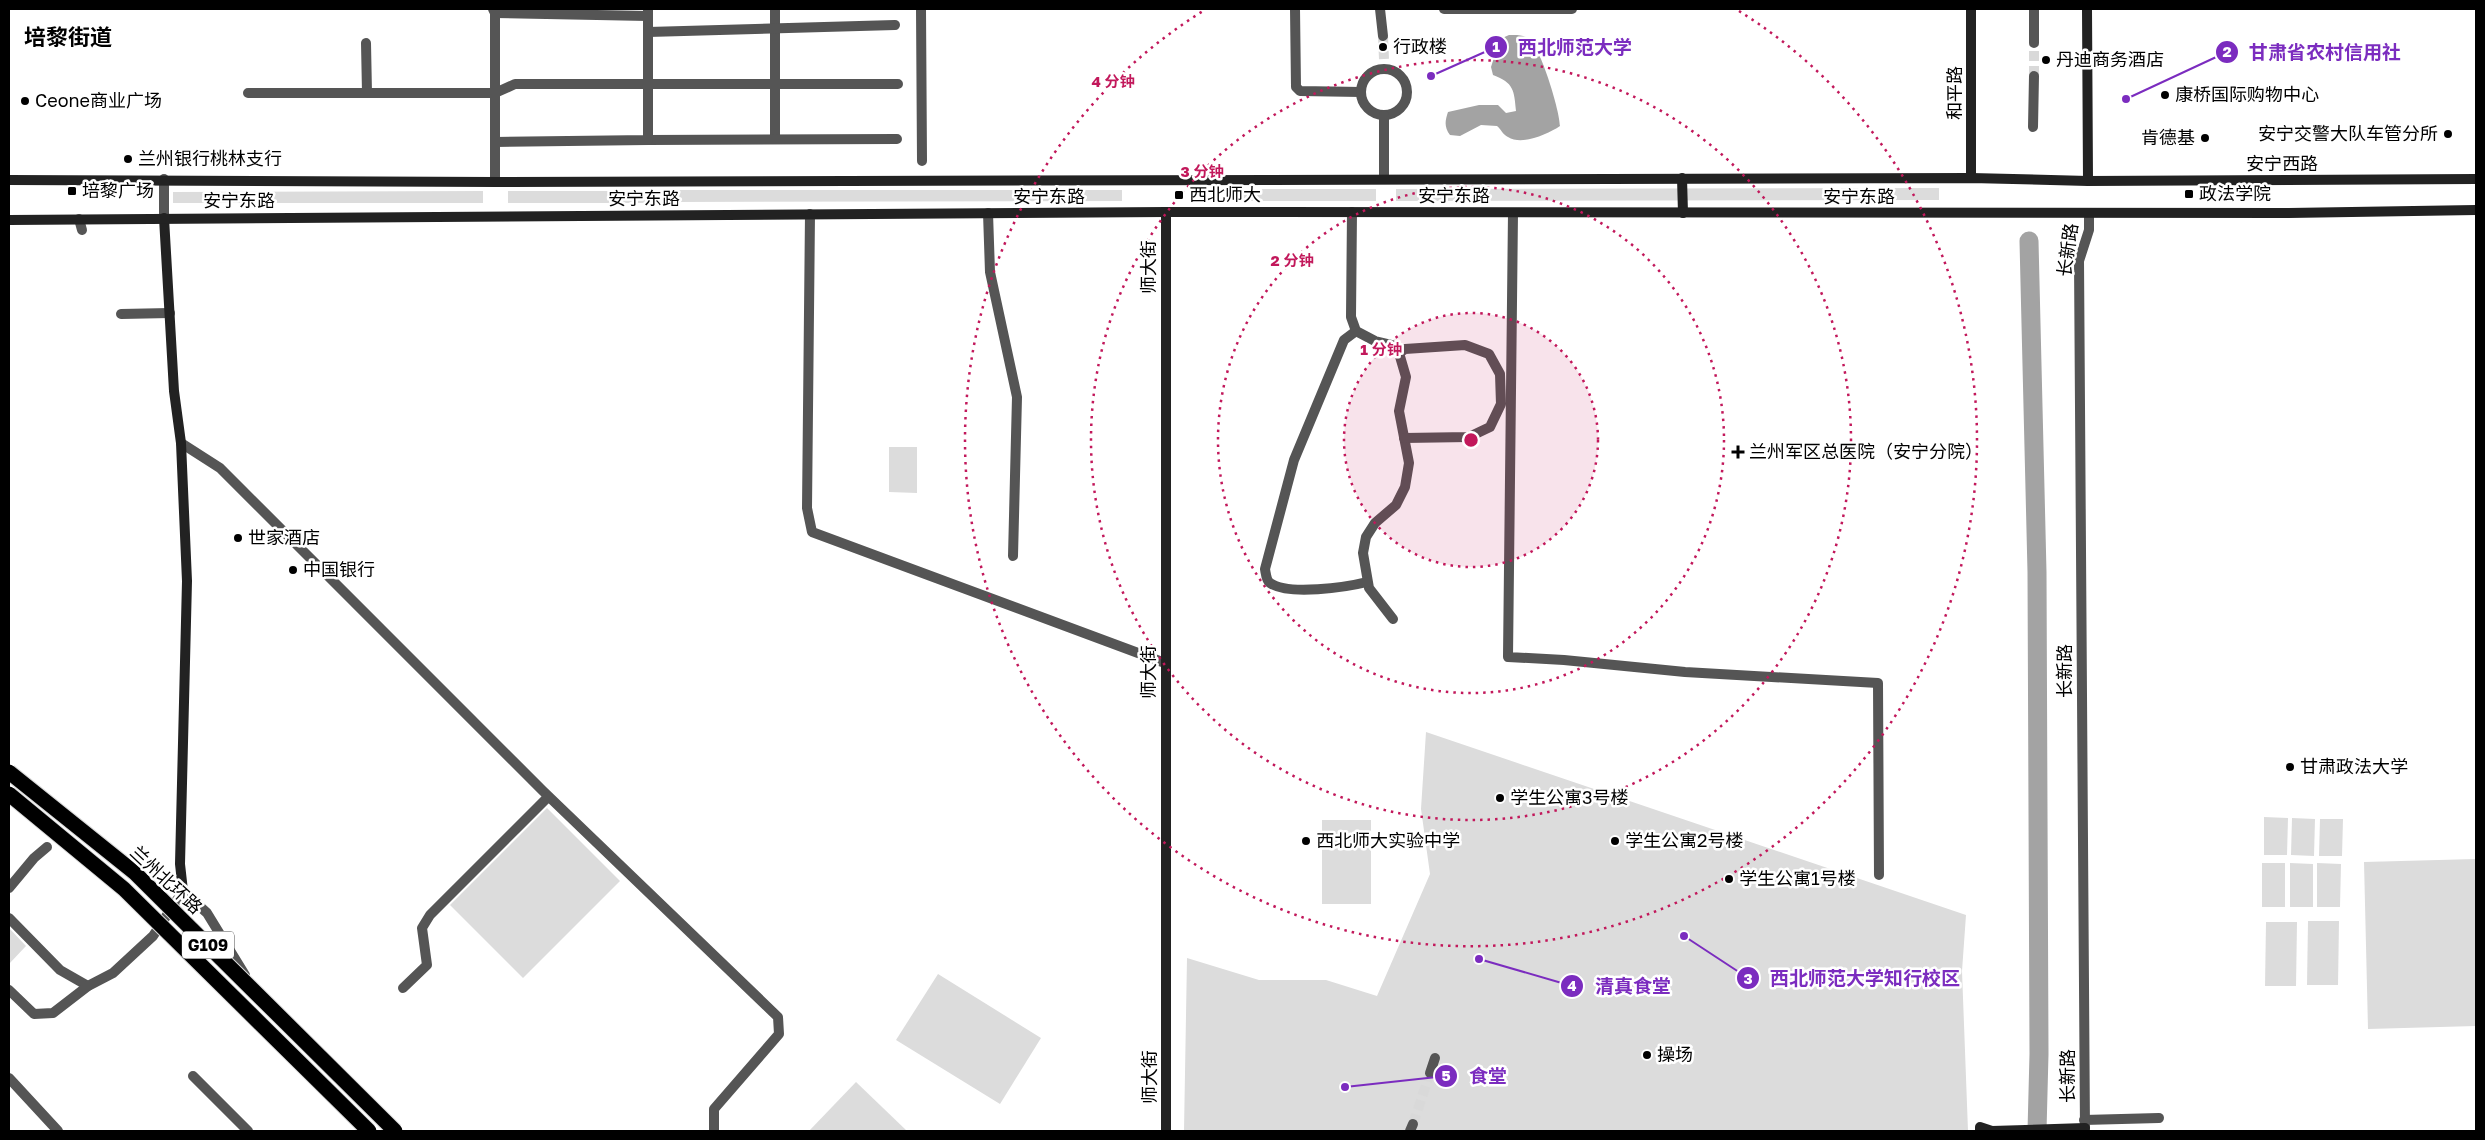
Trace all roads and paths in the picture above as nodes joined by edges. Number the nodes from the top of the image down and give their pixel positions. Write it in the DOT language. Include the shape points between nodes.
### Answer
graph roads {
  1 [pos="775,9"];
  2 [pos="922,9"];
  3 [pos="1295,9"];
  4 [pos="1380,9"];
  5 [pos="1444,9"];
  6 [pos="1572,9"];
  7 [pos="1971,9"];
  8 [pos="2034,9"];
  9 [pos="2087,9"];
  10 [pos="495,10"];
  11 [pos="648,12"];
  12 [pos="894,26"];
  13 [pos="775,29"];
  14 [pos="648,32"];
  15 [pos="1383,36"];
  16 [pos="366,42"];
  17 [pos="2034,43"];
  18 [pos="2034,76"];
  19 [pos="775,84"];
  20 [pos="898,84"];
  21 [pos="648,85"];
  22 [pos="1361,92"];
  23 [pos="248,93"];
  24 [pos="367,93"];
  25 [pos="495,93"];
  26 [pos="1384,115"];
  27 [pos="2033,127"];
  28 [pos="897,139"];
  29 [pos="648,140"];
  30 [pos="776,140"];
  31 [pos="495,142"];
  32 [pos="922,161"];
  33 [pos="1682,178"];
  34 [pos="1971,178"];
  35 [pos="164,179"];
  36 [pos="1384,179"];
  37 [pos="2476,179"];
  38 [pos="9,180"];
  39 [pos="2088,181"];
  40 [pos="495,182"];
  41 [pos="2476,210"];
  42 [pos="1166,212"];
  43 [pos="1352,212"];
  44 [pos="988,213"];
  45 [pos="1513,213"];
  46 [pos="1683,213"];
  47 [pos="2089,213"];
  48 [pos="810,214"];
  49 [pos="164,218"];
  50 [pos="79,219"];
  51 [pos="9,220"];
  52 [pos="82,230"];
  53 [pos="170,313"];
  54 [pos="121,314"];
  55 [pos="1356,331"];
  56 [pos="1399,353"];
  57 [pos="1404,438"];
  58 [pos="181,443"];
  59 [pos="1013,556"];
  60 [pos="1367,582"];
  61 [pos="1393,619"];
  62 [pos="1165,663"];
  63 [pos="9,772"];
  64 [pos="9,794"];
  65 [pos="548,797"];
  66 [pos="48,847"];
  67 [pos="1879,876"];
  68 [pos="9,888"];
  69 [pos="183,891"];
  70 [pos="9,918"];
  71 [pos="88,986"];
  72 [pos="403,988"];
  73 [pos="9,990"];
  74 [pos="1435,1058"];
  75 [pos="1430,1073"];
  76 [pos="193,1076"];
  77 [pos="9,1078"];
  78 [pos="2159,1118"];
  79 [pos="2085,1126"];
  80 [pos="1980,1129"];
  81 [pos="2013,1130"];
  82 [pos="58,1131"];
  83 [pos="248,1131"];
  84 [pos="369,1131"];
  85 [pos="394,1131"];
  86 [pos="402,1131"];
  87 [pos="714,1131"];
  88 [pos="1166,1131"];
  1 -- 13 [label="street"];
  2 -- 32 [label="street"];
  3 -- 22 [label="street" via="1296,87 1300,92"];
  4 -- 15 [label="street"];
  5 -- 6 [label="street"];
  7 -- 34 [label="main road, 和平路"];
  8 -- 17 [label="street"];
  9 -- 39 [label="main road"];
  10 -- 11 [label="street"];
  10 -- 25 [label="street"];
  11 -- 14 [label="street"];
  12 -- 13 [label="street"];
  13 -- 14 [label="street"];
  13 -- 19 [label="street"];
  14 -- 21 [label="street"];
  16 -- 24 [label="street"];
  18 -- 27 [label="street"];
  19 -- 20 [label="street"];
  19 -- 21 [label="street"];
  19 -- 30 [label="street"];
  21 -- 25 [label="street" via="515,84"];
  21 -- 29 [label="street"];
  22 -- 26 [label="street" via="1367,108 1375,114"];
  22 -- 26 [label="street" via="1362,83 1384,64 1400,76 1407,92 1405,101 1393,113"];
  23 -- 24 [label="street"];
  24 -- 25 [label="street"];
  25 -- 31 [label="street"];
  26 -- 36 [label="street"];
  28 -- 30 [label="street"];
  29 -- 30 [label="street"];
  29 -- 31 [label="street"];
  31 -- 40 [label="street"];
  33 -- 34 [label="main road, 安宁东路"];
  33 -- 36 [label="main road, 安宁东路"];
  33 -- 46 [label="main road"];
  34 -- 39 [label="main road, 安宁东路"];
  35 -- 38 [label="main road, 安宁东路"];
  35 -- 40 [label="main road, 安宁东路"];
  35 -- 49 [label="street"];
  36 -- 40 [label="main road, 安宁东路"];
  37 -- 39 [label="main road, 安宁西路"];
  41 -- 47 [label="main road"];
  42 -- 43 [label="main road, 安宁东路"];
  42 -- 44 [label="main road, 安宁东路"];
  42 -- 62 [label="main road, 师大街"];
  43 -- 45 [label="main road, 安宁东路"];
  43 -- 55 [label="street" via="1351,317"];
  44 -- 48 [label="main road, 安宁东路"];
  44 -- 59 [label="street" via="990,272 1017,397"];
  45 -- 46 [label="main road, 安宁东路"];
  45 -- 67 [label="street" via="1508,657 1684,672 1878,683"];
  46 -- 47 [label="main road, 安宁东路"];
  47 -- 79 [label="street, 长新路" via="2089,230 2079,261"];
  48 -- 49 [label="main road, 安宁东路"];
  48 -- 62 [label="street" via="808,508 812,532"];
  49 -- 50 [label="main road, 安宁东路"];
  49 -- 53 [label="main road"];
  50 -- 51 [label="main road, 安宁东路"];
  50 -- 52 [label="street"];
  53 -- 54 [label="street"];
  53 -- 58 [label="main road" via="174,391"];
  55 -- 56 [label="street" via="1392,345"];
  55 -- 60 [label="street" via="1344,340 1294,460 1265,569 1267,580 1272,585 1287,588 1342,589"];
  56 -- 57 [label="street" via="1406,377 1399,411"];
  56 -- 57 [label="street" via="1405,349 1465,345 1489,354 1500,374 1501,404 1490,427 1469,437"];
  57 -- 60 [label="street" via="1409,463 1405,487 1396,505 1375,523 1366,537 1363,553"];
  58 -- 65 [label="street" via="220,468"];
  58 -- 69 [label="main road" via="187,581 180,864"];
  60 -- 61 [label="street"];
  62 -- 88 [label="main road, 师大街"];
  63 -- 85 [label="highway, 兰州北环路 / G109, bridge" via="135,873"];
  64 -- 84 [label="highway, 兰州北环路 / G109, bridge" via="124,889"];
  65 -- 72 [label="street" via="430,915 422,928 427,965"];
  65 -- 87 [label="street" via="778,1018 779,1034 714,1109"];
  66 -- 68 [label="street" via="34,858"];
  69 -- 71 [label="street" via="153,936 113,973"];
  69 -- 86 [label="street" via="207,913 242,972"];
  70 -- 71 [label="street" via="60,970"];
  71 -- 73 [label="street" via="52,1013 34,1014"];
  74 -- 75 [label="street"];
  76 -- 83 [label="street"];
  77 -- 82 [label="street"];
  78 -- 79 [label="street"];
  79 -- 81 [label="main road"];
  80 -- 81 [label="main road"];
}
